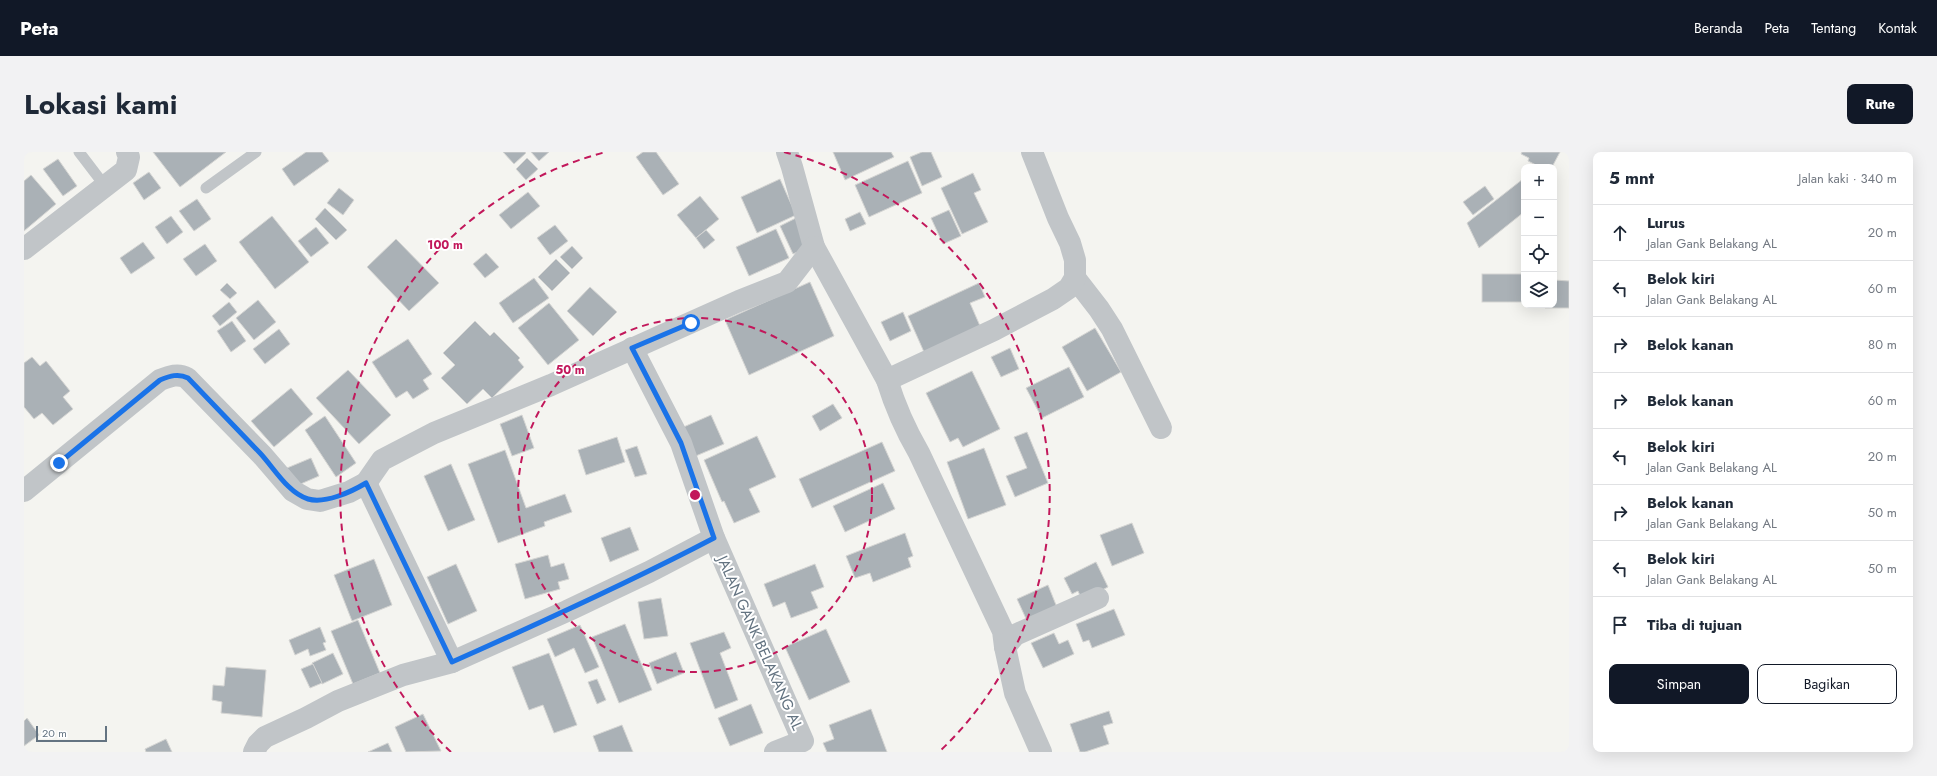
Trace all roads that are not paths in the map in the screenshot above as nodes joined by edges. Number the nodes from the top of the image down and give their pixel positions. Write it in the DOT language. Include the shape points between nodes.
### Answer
graph roads {
  1 [pos="79,152"];
  2 [pos="127,152"];
  3 [pos="256,152"];
  4 [pos="787,152"];
  5 [pos="1032,152"];
  6 [pos="105,186"];
  7 [pos="206,188"];
  8 [pos="814,247"];
  9 [pos="24,249"];
  10 [pos="1075,278"];
  11 [pos="632,348"];
  12 [pos="887,380"];
  13 [pos="1161,428"];
  14 [pos="366,483"];
  15 [pos="24,491"];
  16 [pos="714,538"];
  17 [pos="1098,598"];
  18 [pos="1005,647"];
  19 [pos="452,662"];
  20 [pos="805,746"];
  21 [pos="254,752"];
  22 [pos="775,752"];
  23 [pos="1041,752"];
  1 -- 6 [label="lane"];
  2 -- 6 [label="street" via="129,158 126,170"];
  3 -- 7 [label="lane"];
  4 -- 8 [label="street"];
  5 -- 10 [label="street" via="1070,243 1075,260"];
  6 -- 9 [label="street"];
  8 -- 11 [label="street" via="787,282"];
  8 -- 12 [label="street"];
  10 -- 12 [label="street" via="1069,288 1053,299"];
  10 -- 13 [label="street" via="1100,309 1112,329"];
  11 -- 14 [label="street" via="551,385 434,433 382,460"];
  11 -- 16 [label="street, JALAN GANK BELAKANG AL" via="681,443"];
  12 -- 18 [label="street" via="906,430 1003,631"];
  14 -- 15 [label="street" via="350,492 320,501 307,499 293,491 188,378 175,375 160,380"];
  14 -- 19 [label="street"];
  16 -- 19 [label="street" via="574,608"];
  16 -- 20 [label="street, JALAN GANK BELAKANG AL"];
  17 -- 18 [label="street" via="1015,635"];
  18 -- 23 [label="street" via="1015,693"];
  19 -- 21 [label="street" via="403,675 338,701 265,737"];
  20 -- 22 [label="street, JALAN GANK BELAKANG AL"];
}
